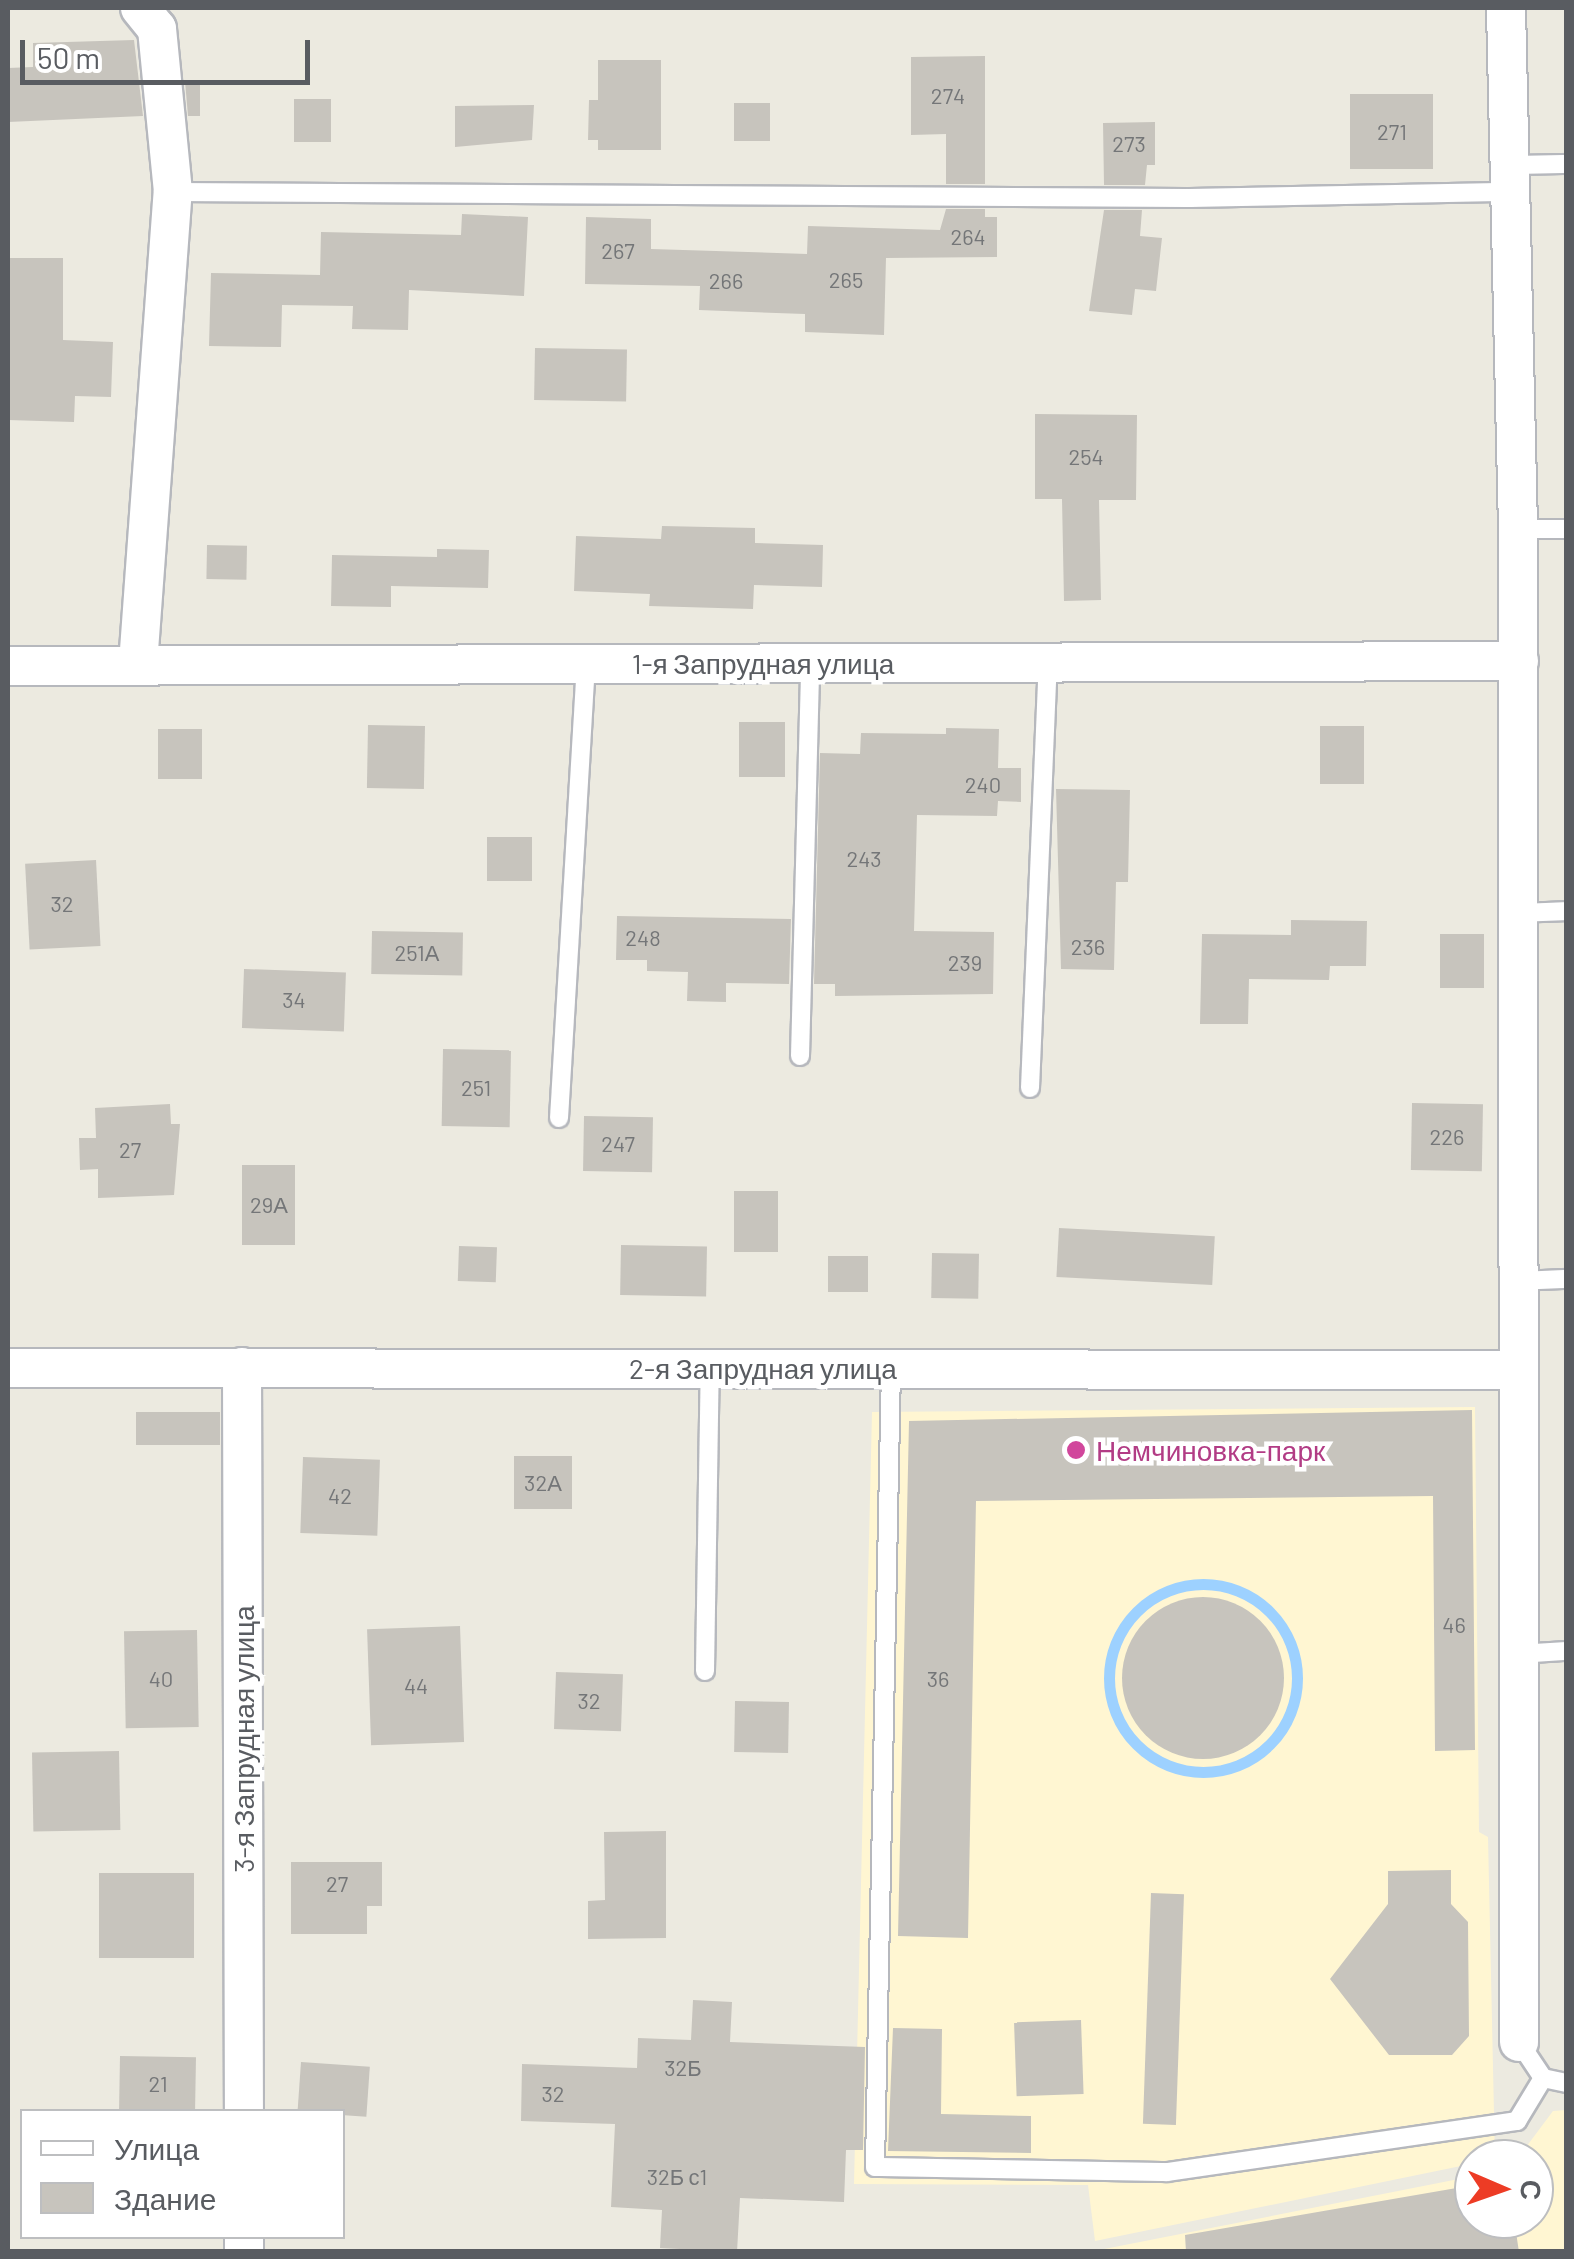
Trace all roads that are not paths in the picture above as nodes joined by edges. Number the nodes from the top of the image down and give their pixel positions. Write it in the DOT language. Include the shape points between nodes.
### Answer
graph roads {
  1 [pos="140,8"];
  2 [pos="1506,8"];
  3 [pos="1566,164"];
  4 [pos="1513,178"];
  5 [pos="172,192"];
  6 [pos="1518,529"];
  7 [pos="1566,529"];
  8 [pos="1519,661"];
  9 [pos="810,662"];
  10 [pos="1048,662"];
  11 [pos="586,663"];
  12 [pos="138,664"];
  13 [pos="8,666"];
  14 [pos="1566,911"];
  15 [pos="1519,913"];
  16 [pos="800,1056"];
  17 [pos="1030,1088"];
  18 [pos="559,1118"];
  19 [pos="1566,1279"];
  20 [pos="1518,1281"];
  21 [pos="242,1367"];
  22 [pos="8,1368"];
  23 [pos="710,1368"];
  24 [pos="891,1368"];
  25 [pos="1518,1370"];
  26 [pos="1566,1651"];
  27 [pos="1519,1654"];
  28 [pos="706,1671"];
  29 [pos="1519,2042"];
  30 [pos="1544,2078"];
  31 [pos="1566,2083"];
  32 [pos="244,2109"];
  1 -- 5 [label="street" via="158,29"];
  2 -- 4 [label="street"];
  3 -- 4 [label="lane"];
  4 -- 5 [label="lane" via="1190,198"];
  4 -- 6 [label="street"];
  5 -- 12 [label="street"];
  6 -- 7 [label="lane"];
  6 -- 8 [label="street"];
  8 -- 10 [label="street, 1-я Запрудная улица"];
  8 -- 15 [label="street"];
  9 -- 10 [label="street, 1-я Запрудная улица"];
  9 -- 11 [label="street, 1-я Запрудная улица"];
  9 -- 16 [label="lane"];
  10 -- 17 [label="lane"];
  11 -- 12 [label="street, 1-я Запрудная улица"];
  11 -- 18 [label="lane"];
  12 -- 13 [label="street, 1-я Запрудная улица"];
  14 -- 15 [label="lane"];
  15 -- 20 [label="street"];
  19 -- 20 [label="lane"];
  20 -- 25 [label="street"];
  21 -- 22 [label="street, 2-я Запрудная улица"];
  21 -- 23 [label="street, 2-я Запрудная улица"];
  21 -- 32 [label="street, 3-я Запрудная улица"];
  23 -- 24 [label="street, 2-я Запрудная улица"];
  23 -- 28 [label="lane"];
  24 -- 25 [label="street, 2-я Запрудная улица"];
  24 -- 30 [label="lane" via="875,2167 1168,2172 1517,2120"];
  25 -- 27 [label="street"];
  26 -- 27 [label="lane"];
  27 -- 29 [label="street"];
  29 -- 30 [label="lane"];
  30 -- 31 [label="lane"];
}
